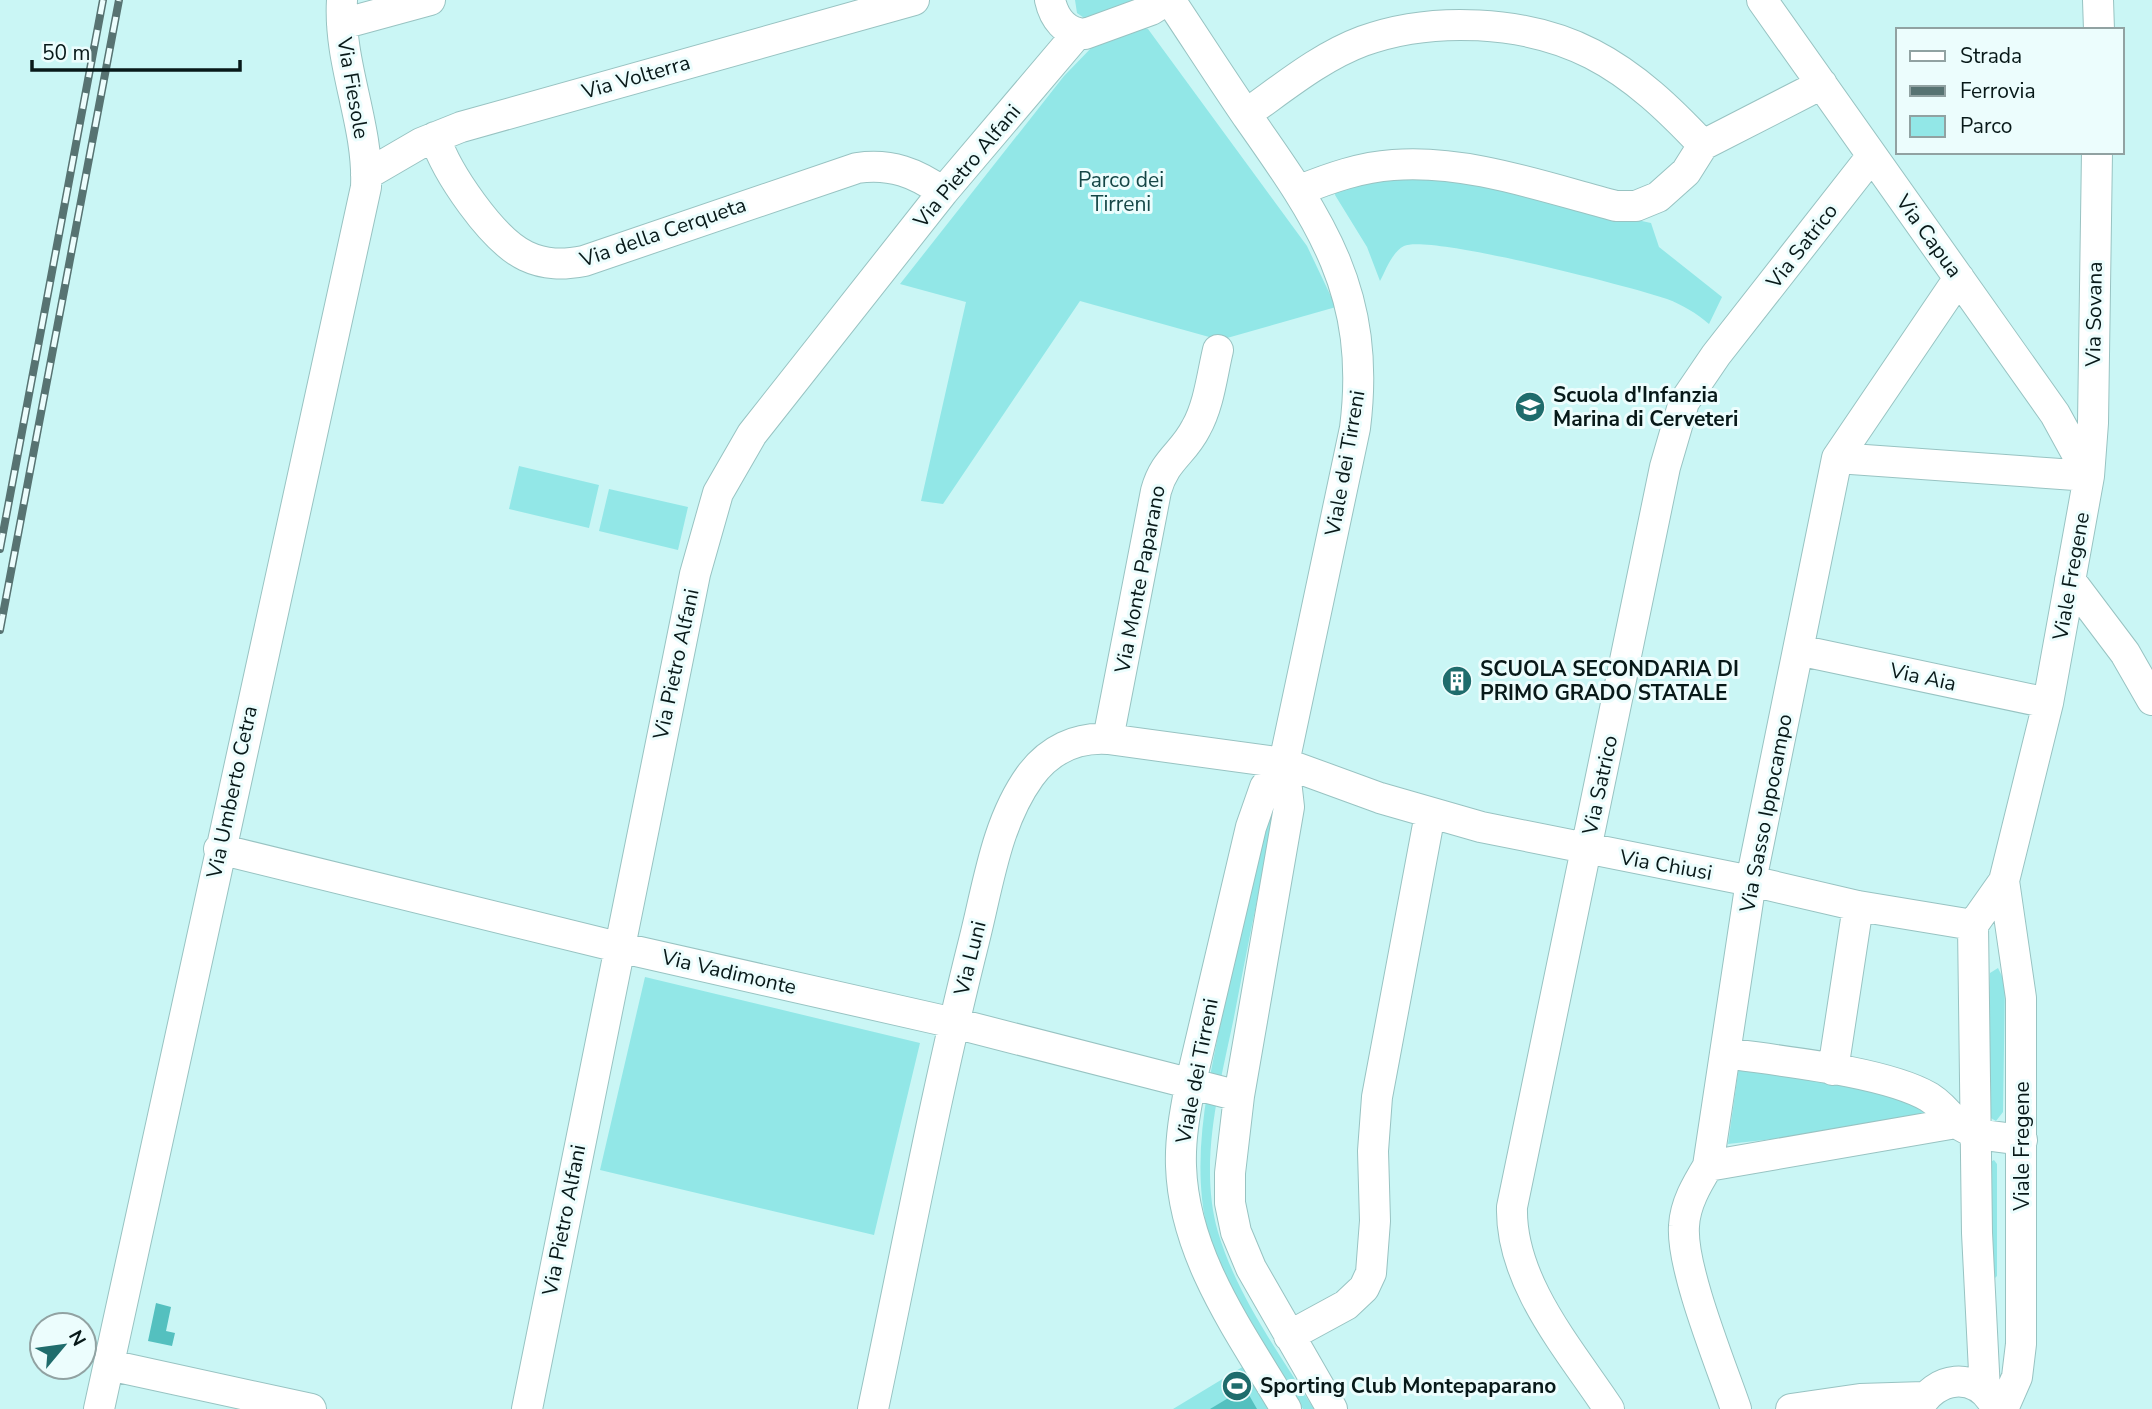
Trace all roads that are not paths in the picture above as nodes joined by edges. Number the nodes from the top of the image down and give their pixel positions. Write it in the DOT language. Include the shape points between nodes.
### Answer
graph roads {
  1 [pos="430,0"];
  2 [pos="914,0"];
  3 [pos="1050,0"];
  4 [pos="1169,0"];
  5 [pos="1762,0"];
  6 [pos="2098,0"];
  7 [pos="863,6"];
  8 [pos="342,12"];
  9 [pos="2099,28"];
  10 [pos="1077,34"];
  11 [pos="1822,84"];
  12 [pos="1246,114"];
  13 [pos="435,137"];
  14 [pos="1703,145"];
  15 [pos="2097,154"];
  16 [pos="1871,157"];
  17 [pos="366,175"];
  18 [pos="1300,190"];
  19 [pos="943,192"];
  20 [pos="1959,278"];
  21 [pos="1218,350"];
  22 [pos="1837,458"];
  23 [pos="2089,476"];
  24 [pos="2070,580"];
  25 [pos="1798,650"];
  26 [pos="2152,700"];
  27 [pos="2048,704"];
  28 [pos="1108,739"];
  29 [pos="1284,763"];
  30 [pos="1430,814"];
  31 [pos="219,849"];
  32 [pos="1586,850"];
  33 [pos="1751,881"];
  34 [pos="2004,881"];
  35 [pos="1858,906"];
  36 [pos="1973,925"];
  37 [pos="618,947"];
  38 [pos="954,1023"];
  39 [pos="1725,1053"];
  40 [pos="1833,1070"];
  41 [pos="1190,1086"];
  42 [pos="1240,1097"];
  43 [pos="1966,1129"];
  44 [pos="2022,1140"];
  45 [pos="1708,1166"];
  46 [pos="1289,1336"];
  47 [pos="109,1365"];
  48 [pos="1921,1403"];
  49 [pos="1994,1403"];
  50 [pos="99,1409"];
  51 [pos="311,1409"];
  52 [pos="527,1409"];
  53 [pos="873,1409"];
  54 [pos="1286,1409"];
  55 [pos="1332,1409"];
  56 [pos="1609,1409"];
  57 [pos="1736,1409"];
  58 [pos="1791,1409"];
  1 -- 8 [label="street"];
  2 -- 7 [label="street, Via Volterra"];
  3 -- 10 [label="street" via="1058,21"];
  4 -- 10 [label="street" via="1115,25"];
  4 -- 12 [label="street, Viale dei Tirreni"];
  5 -- 11 [label="street, Via Capua"];
  6 -- 9 [label="street"];
  7 -- 13 [label="street, Via Volterra"];
  8 -- 17 [label="street, Via Fiesole" via="346,69"];
  10 -- 19 [label="street, Via Pietro Alfani"];
  11 -- 14 [label="street"];
  11 -- 16 [label="street, Via Capua"];
  12 -- 14 [label="street" via="1321,62 1362,42 1417,29 1474,27 1542,36 1591,53 1655,97"];
  12 -- 18 [label="street, Viale dei Tirreni"];
  13 -- 17 [label="street, Via Volterra"];
  13 -- 19 [label="street, Via della Cerqueta" via="451,176 494,229 517,251 547,264 592,258 857,168 904,169"];
  14 -- 18 [label="street" via="1677,181 1658,197 1636,206 1616,206 1510,179 1416,164 1370,168"];
  15 -- 23 [label="street, Via Sovana"];
  16 -- 20 [label="street, Via Capua"];
  16 -- 32 [label="street, Via Satrico" via="1684,402 1665,467"];
  17 -- 31 [label="street, Via Umberto Cetra"];
  18 -- 29 [label="street, Viale dei Tirreni" via="1326,236 1345,285 1357,334 1359,373 1351,452"];
  19 -- 37 [label="street, Via Pietro Alfani" via="752,434 718,493 695,573"];
  20 -- 22 [label="street"];
  20 -- 23 [label="street, Via Capua" via="2055,414"];
  21 -- 28 [label="street, Via Monte Paparano" via="1201,419 1165,467 1156,491"];
  22 -- 23 [label="street"];
  22 -- 25 [label="street, Via Sasso Ippocampo"];
  23 -- 24 [label="street, Viale Fregene"];
  24 -- 26 [label="street" via="2125,653"];
  24 -- 27 [label="street, Viale Fregene"];
  25 -- 27 [label="street, Via Aia"];
  25 -- 33 [label="street, Via Sasso Ippocampo"];
  27 -- 34 [label="street, Viale Fregene"];
  28 -- 29 [label="street, Via Luni"];
  28 -- 38 [label="street, Via Luni" via="1065,746 1041,763 1017,798 999,844"];
  29 -- 30 [label="street, Via Chiusi"];
  29 -- 41 [label="street, Viale dei Tirreni" via="1265,787 1255,813"];
  29 -- 42 [label="street, Viale dei Tirreni" via="1289,807"];
  30 -- 32 [label="street, Via Chiusi"];
  30 -- 46 [label="street" via="1377,1097 1371,1273 1364,1288 1346,1304"];
  31 -- 37 [label="street, Via Vadimonte"];
  31 -- 47 [label="street, Via Umberto Cetra"];
  32 -- 33 [label="street, Via Chiusi"];
  32 -- 56 [label="street, Via Satrico" via="1514,1192 1512,1222 1529,1281"];
  33 -- 35 [label="street, Via Chiusi"];
  33 -- 39 [label="street, Via Sasso Ippocampo"];
  34 -- 36 [label="street, Viale Fregene"];
  34 -- 44 [label="street, Viale Fregene" via="2021,990"];
  35 -- 36 [label="street, Via Chiusi"];
  35 -- 40 [label="street"];
  36 -- 43 [label="street"];
  37 -- 38 [label="street, Via Vadimonte"];
  37 -- 52 [label="street, Via Pietro Alfani"];
  38 -- 41 [label="street, Via Vadimonte"];
  38 -- 53 [label="street, Via Luni"];
  39 -- 40 [label="street"];
  39 -- 45 [label="street, Via Sasso Ippocampo"];
  40 -- 43 [label="street" via="1913,1090 1937,1103"];
  41 -- 42 [label="street, Via Vadimonte"];
  41 -- 54 [label="street, Viale dei Tirreni" via="1181,1165 1193,1237 1219,1295"];
  42 -- 46 [label="street, Viale dei Tirreni" via="1230,1173 1233,1218 1251,1268"];
  43 -- 44 [label="street"];
  43 -- 45 [label="street"];
  43 -- 49 [label="street"];
  44 -- 49 [label="street, Viale Fregene" via="2021,1351 2013,1388"];
  45 -- 57 [label="street, Via Sasso Ippocampo" via="1686,1212 1684,1238"];
  46 -- 55 [label="street, Viale dei Tirreni"];
  47 -- 50 [label="street, Via Umberto Cetra"];
  47 -- 51 [label="street"];
  48 -- 49 [label="street" via="1946,1382 1973,1384"];
  48 -- 58 [label="street" via="1860,1399"];
}
